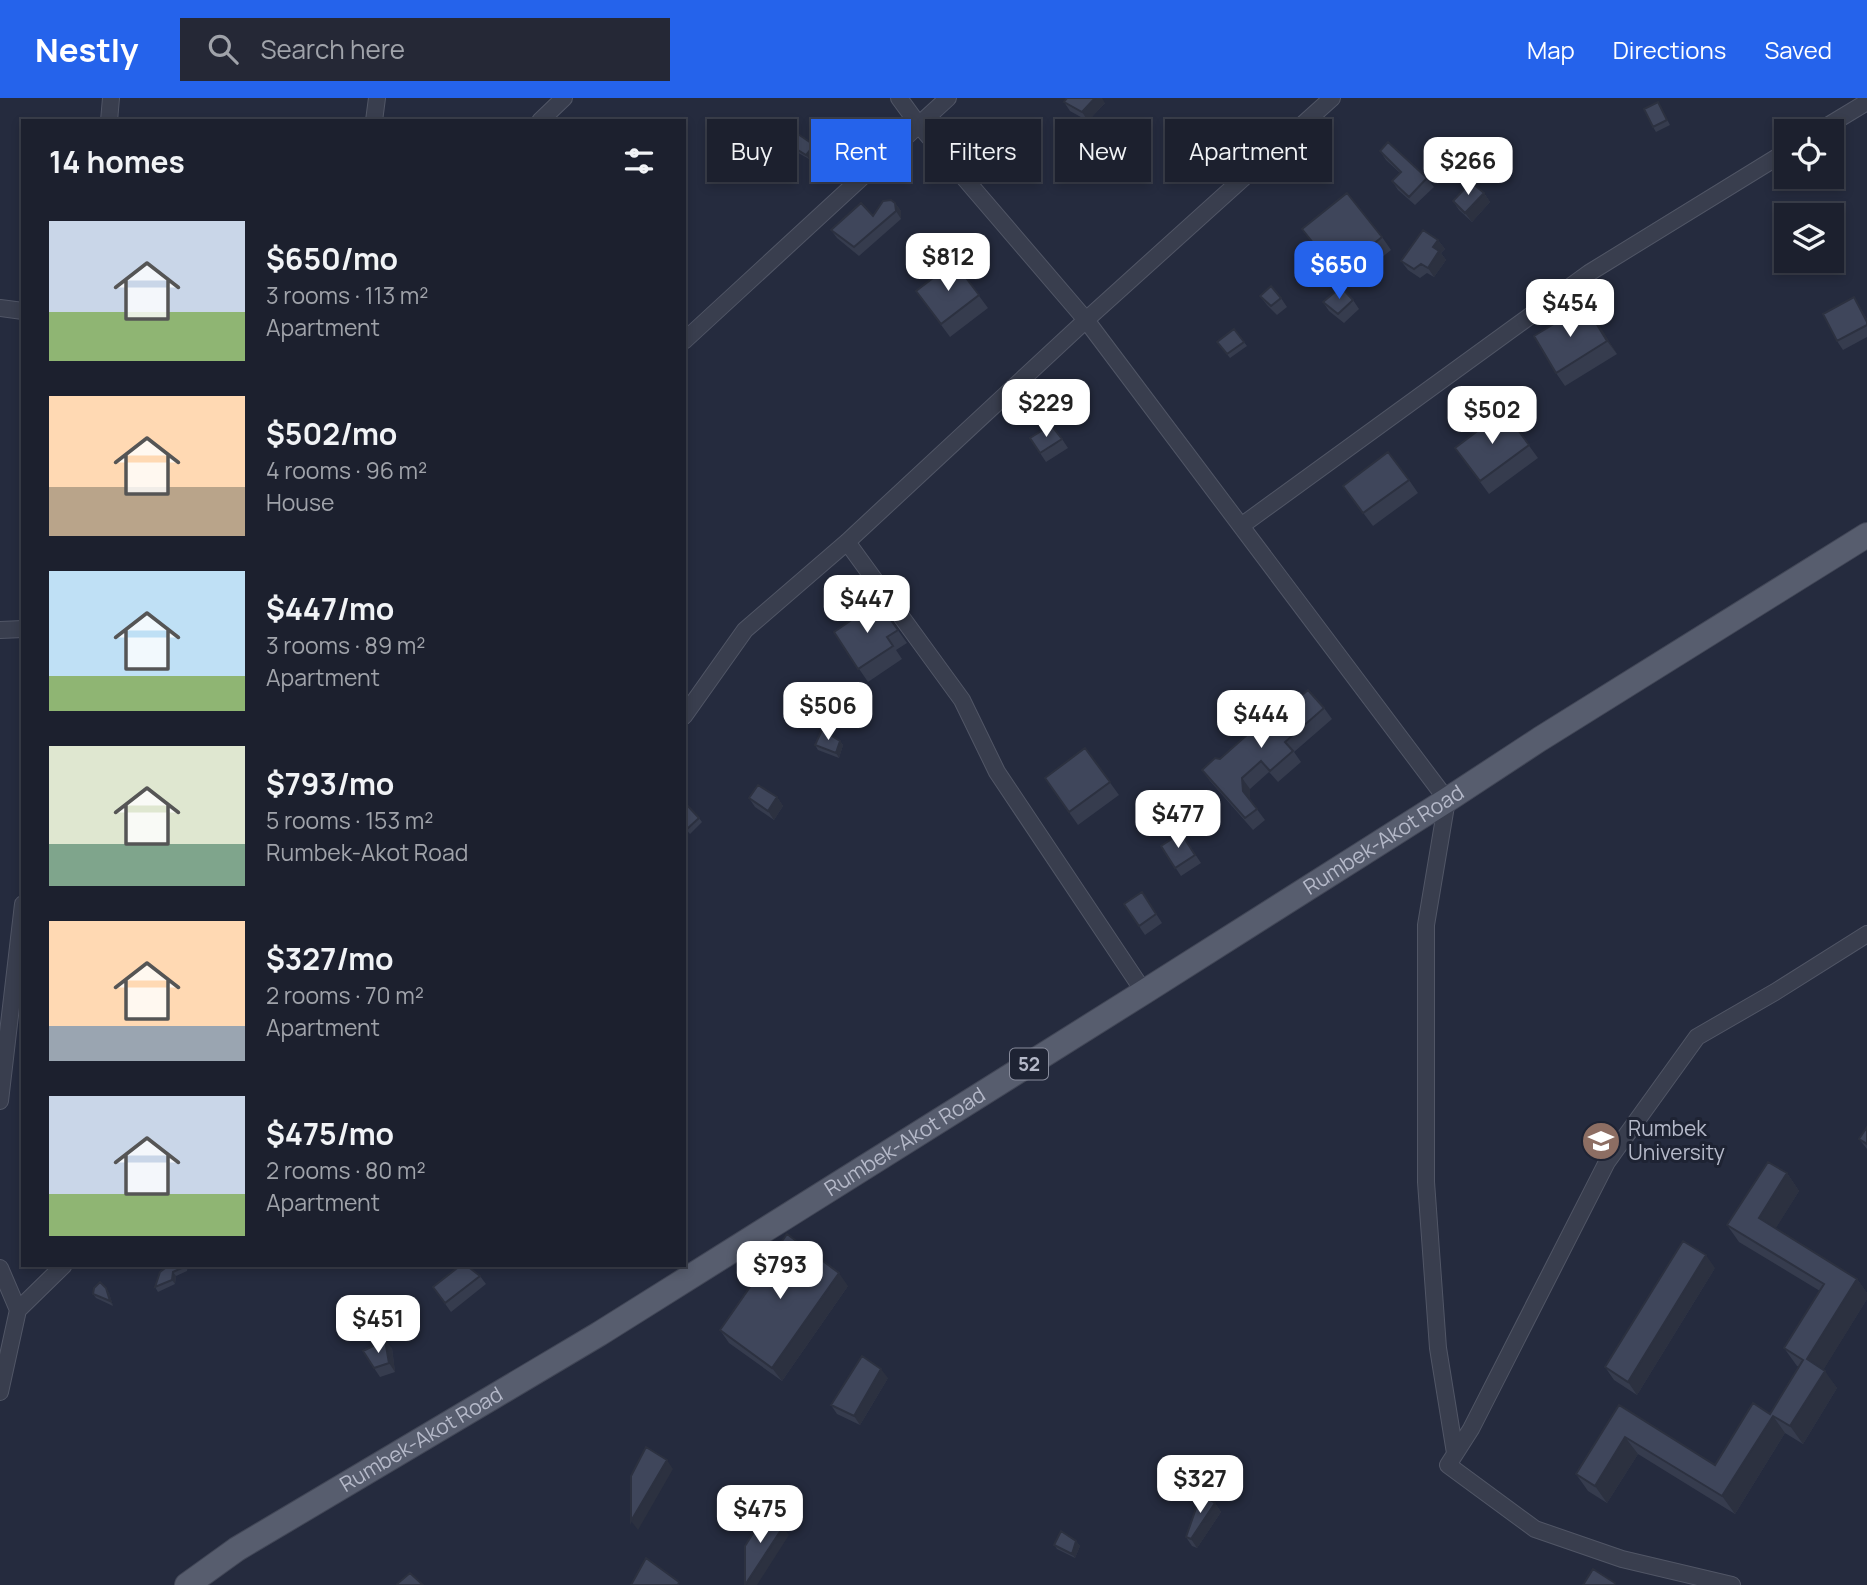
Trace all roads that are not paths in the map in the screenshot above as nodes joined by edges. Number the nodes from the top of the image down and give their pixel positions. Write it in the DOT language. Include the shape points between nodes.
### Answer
graph roads {
  1 [pos="111,98"];
  2 [pos="377,98"];
  3 [pos="564,98"];
  4 [pos="899,98"];
  5 [pos="948,98"];
  6 [pos="1332,98"];
  7 [pos="1867,102"];
  8 [pos="109,119"];
  9 [pos="374,119"];
  10 [pos="542,119"];
  11 [pos="1839,119"];
  12 [pos="918,124"];
  13 [pos="1774,159"];
  14 [pos="0,308"];
  15 [pos="21,311"];
  16 [pos="1086,320"];
  17 [pos="686,339"];
  18 [pos="1241,526"];
  19 [pos="1867,535"];
  20 [pos="847,542"];
  21 [pos="21,629"];
  22 [pos="0,630"];
  23 [pos="686,713"];
  24 [pos="1447,800"];
  25 [pos="21,921"];
  26 [pos="1867,934"];
  27 [pos="1144,992"];
  28 [pos="0,1101"];
  29 [pos="62,1267"];
  30 [pos="0,1268"];
  31 [pos="18,1310"];
  32 [pos="0,1392"];
  33 [pos="1455,1453"];
  34 [pos="187,1585"];
  35 [pos="1732,1585"];
  1 -- 8 [label="street"];
  2 -- 9 [label="street"];
  3 -- 10 [label="street"];
  4 -- 12 [label="street"];
  5 -- 12 [label="street"];
  6 -- 16 [label="street"];
  7 -- 11 [label="street"];
  12 -- 16 [label="street"];
  12 -- 17 [label="street"];
  13 -- 18 [label="street" via="1589,273"];
  14 -- 15 [label="street"];
  16 -- 18 [label="street"];
  16 -- 20 [label="street"];
  18 -- 24 [label="street"];
  19 -- 24 [label="main road, Rumbek-Akot Road / 52"];
  20 -- 23 [label="street" via="745,630"];
  20 -- 27 [label="street" via="962,700 997,772"];
  21 -- 22 [label="street"];
  24 -- 27 [label="main road, Rumbek-Akot Road / 52"];
  24 -- 33 [label="street" via="1426,925 1426,1182 1438,1348"];
  25 -- 28 [label="street"];
  26 -- 33 [label="street" via="1697,1037 1607,1162"];
  27 -- 34 [label="main road, Rumbek-Akot Road / 52" via="599,1335 237,1549"];
  29 -- 31 [label="street"];
  30 -- 31 [label="street"];
  31 -- 32 [label="street"];
  33 -- 35 [label="street" via="1448,1465 1535,1529 1622,1559"];
}
